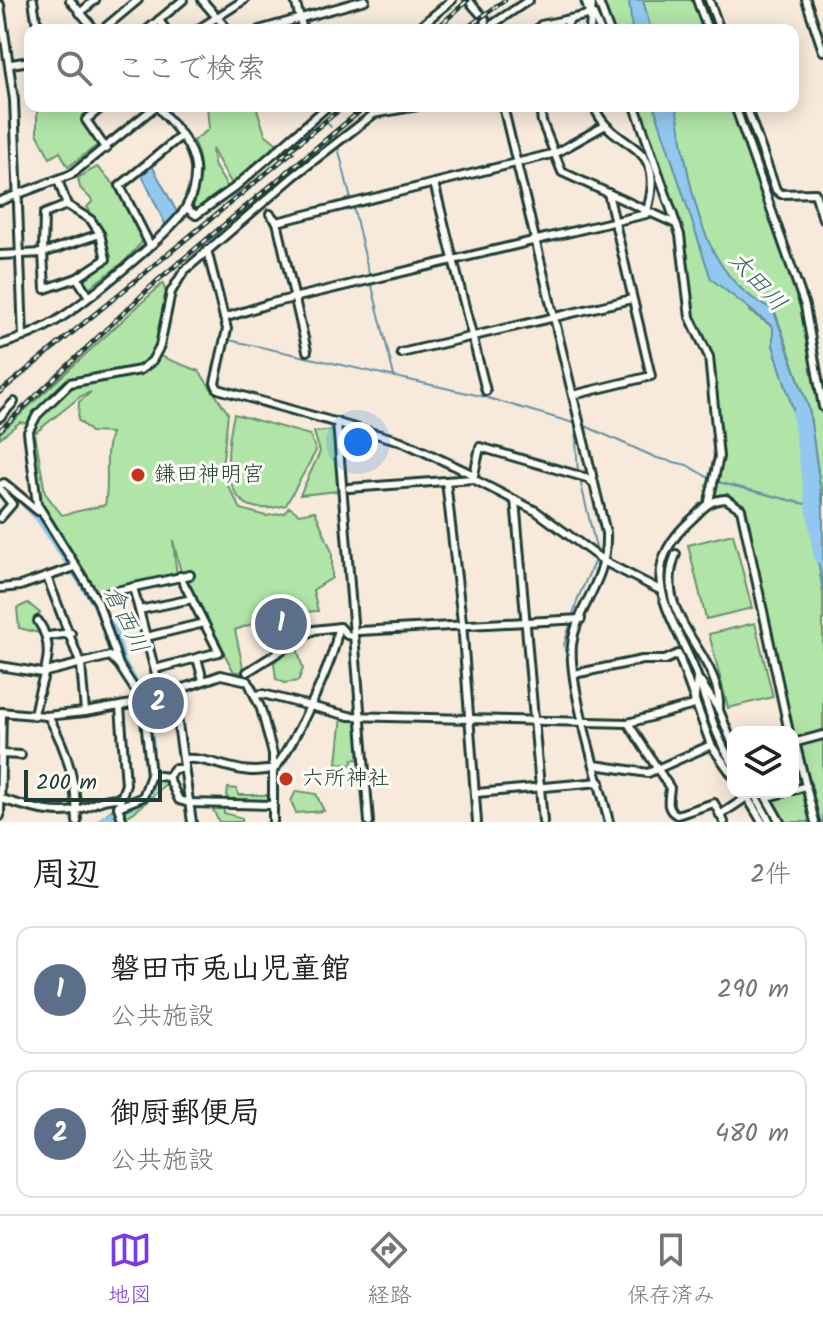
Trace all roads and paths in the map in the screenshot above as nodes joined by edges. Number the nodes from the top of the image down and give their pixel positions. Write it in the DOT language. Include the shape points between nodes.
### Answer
graph roads {
  1 [pos="33,0"];
  2 [pos="70,0"];
  3 [pos="95,0"];
  4 [pos="138,0"];
  5 [pos="183,0"];
  6 [pos="202,0"];
  7 [pos="244,0"];
  8 [pos="295,0"];
  9 [pos="365,0"];
  10 [pos="452,0"];
  11 [pos="468,0"];
  12 [pos="529,0"];
  13 [pos="585,0"];
  14 [pos="592,0"];
  15 [pos="598,0"];
  16 [pos="697,0"];
  17 [pos="709,0"];
  18 [pos="806,0"];
  19 [pos="0,5"];
  20 [pos="80,13"];
  21 [pos="591,14"];
  22 [pos="215,16"];
  23 [pos="301,18"];
  24 [pos="485,19"];
  25 [pos="570,19"];
  26 [pos="159,20"];
  27 [pos="499,21"];
  28 [pos="39,24"];
  29 [pos="90,24"];
  30 [pos="109,24"];
  31 [pos="154,24"];
  32 [pos="162,24"];
  33 [pos="205,24"];
  34 [pos="222,24"];
  35 [pos="280,24"];
  36 [pos="302,24"];
  37 [pos="423,24"];
  38 [pos="485,24"];
  39 [pos="494,24"];
  40 [pos="546,24"];
  41 [pos="568,24"];
  42 [pos="590,24"];
  43 [pos="597,24"];
  44 [pos="607,24"];
  45 [pos="706,24"];
  46 [pos="718,24"];
  47 [pos="823,51"];
  48 [pos="10,52"];
  49 [pos="0,53"];
  50 [pos="24,62"];
  51 [pos="11,64"];
  52 [pos="96,112"];
  53 [pos="150,112"];
  54 [pos="162,112"];
  55 [pos="320,112"];
  56 [pos="376,112"];
  57 [pos="384,112"];
  58 [pos="504,112"];
  59 [pos="541,112"];
  60 [pos="597,112"];
  61 [pos="637,112"];
  62 [pos="737,112"];
  63 [pos="748,112"];
  64 [pos="373,114"];
  65 [pos="604,126"];
  66 [pos="182,135"];
  67 [pos="106,149"];
  68 [pos="556,153"];
  69 [pos="516,164"];
  70 [pos="58,180"];
  71 [pos="434,183"];
  72 [pos="608,193"];
  73 [pos="819,193"];
  74 [pos="16,195"];
  75 [pos="0,201"];
  76 [pos="67,205"];
  77 [pos="186,208"];
  78 [pos="270,214"];
  79 [pos="646,214"];
  80 [pos="823,219"];
  81 [pos="277,222"];
  82 [pos="614,222"];
  83 [pos="676,224"];
  84 [pos="100,234"];
  85 [pos="535,240"];
  86 [pos="150,245"];
  87 [pos="207,250"];
  88 [pos="43,253"];
  89 [pos="0,255"];
  90 [pos="19,255"];
  91 [pos="453,260"];
  92 [pos="77,278"];
  93 [pos="88,295"];
  94 [pos="294,298"];
  95 [pos="632,299"];
  96 [pos="224,318"];
  97 [pos="554,318"];
  98 [pos="23,337"];
  99 [pos="472,337"];
  100 [pos="0,345"];
  101 [pos="307,351"];
  102 [pos="401,353"];
  103 [pos="486,391"];
  104 [pos="573,395"];
  105 [pos="14,402"];
  106 [pos="823,407"];
  107 [pos="0,417"];
  108 [pos="337,422"];
  109 [pos="474,477"];
  110 [pos="446,481"];
  111 [pos="595,485"];
  112 [pos="0,487"];
  113 [pos="349,488"];
  114 [pos="515,500"];
  115 [pos="709,501"];
  116 [pos="41,512"];
  117 [pos="0,518"];
  118 [pos="676,554"];
  119 [pos="605,562"];
  120 [pos="75,567"];
  121 [pos="190,575"];
  122 [pos="180,576"];
  123 [pos="47,577"];
  124 [pos="133,587"];
  125 [pos="0,588"];
  126 [pos="660,590"];
  127 [pos="102,594"];
  128 [pos="192,599"];
  129 [pos="139,610"];
  130 [pos="581,619"];
  131 [pos="38,621"];
  132 [pos="525,622"];
  133 [pos="204,623"];
  134 [pos="462,625"];
  135 [pos="337,628"];
  136 [pos="71,633"];
  137 [pos="356,633"];
  138 [pos="48,636"];
  139 [pos="146,637"];
  140 [pos="197,658"];
  141 [pos="81,665"];
  142 [pos="119,665"];
  143 [pos="0,666"];
  144 [pos="155,669"];
  145 [pos="247,672"];
  146 [pos="42,673"];
  147 [pos="574,674"];
  148 [pos="697,679"];
  149 [pos="203,680"];
  150 [pos="161,694"];
  151 [pos="255,695"];
  152 [pos="146,700"];
  153 [pos="694,705"];
  154 [pos="308,706"];
  155 [pos="120,707"];
  156 [pos="719,710"];
  157 [pos="1,712"];
  158 [pos="85,712"];
  159 [pos="34,716"];
  160 [pos="48,716"];
  161 [pos="361,716"];
  162 [pos="468,718"];
  163 [pos="535,720"];
  164 [pos="585,721"];
  165 [pos="628,723"];
  166 [pos="788,726"];
  167 [pos="727,730"];
  168 [pos="823,735"];
  169 [pos="799,741"];
  170 [pos="711,745"];
  171 [pos="727,753"];
  172 [pos="1,754"];
  173 [pos="21,755"];
  174 [pos="799,755"];
  175 [pos="183,759"];
  176 [pos="595,765"];
  177 [pos="275,768"];
  178 [pos="727,768"];
  179 [pos="184,769"];
  180 [pos="659,769"];
  181 [pos="1,775"];
  182 [pos="151,775"];
  183 [pos="168,777"];
  184 [pos="600,782"];
  185 [pos="806,786"];
  186 [pos="540,788"];
  187 [pos="799,788"];
  188 [pos="477,793"];
  189 [pos="121,798"];
  190 [pos="744,798"];
  191 [pos="750,798"];
  192 [pos="751,798"];
  193 [pos="767,798"];
  194 [pos="1,799"];
  195 [pos="189,803"];
  196 [pos="271,805"];
  197 [pos="119,808"];
  198 [pos="77,810"];
  199 [pos="0,816"];
  200 [pos="679,818"];
  201 [pos="722,819"];
  202 [pos="123,821"];
  203 [pos="77,822"];
  204 [pos="192,822"];
  205 [pos="273,822"];
  206 [pos="369,822"];
  207 [pos="477,822"];
  208 [pos="543,822"];
  209 [pos="609,822"];
  210 [pos="762,822"];
  211 [pos="770,822"];
  212 [pos="780,822"];
  213 [pos="815,822"];
  1 -- 28 [label="street"];
  2 -- 20 [label="street"];
  3 -- 20 [label="street"];
  4 -- 30 [label="street"];
  5 -- 26 [label="street"];
  6 -- 22 [label="street"];
  7 -- 22 [label="street"];
  8 -- 23 [label="street"];
  9 -- 23 [label="street"];
  10 -- 37 [label="street"];
  11 -- 24 [label="street"];
  12 -- 27 [label="street"];
  13 -- 21 [label="street"];
  14 -- 21 [label="street"];
  15 -- 44 [label="street"];
  16 -- 45 [label="street"];
  17 -- 46 [label="street"];
  18 -- 47 [label="street"];
  19 -- 48 [label="street"];
  20 -- 29 [label="street"];
  21 -- 25 [label="street"];
  21 -- 42 [label="street"];
  21 -- 43 [label="street"];
  22 -- 33 [label="street"];
  22 -- 34 [label="street"];
  23 -- 35 [label="street"];
  23 -- 36 [label="street"];
  24 -- 27 [label="street"];
  24 -- 38 [label="street"];
  25 -- 40 [label="street"];
  25 -- 41 [label="street"];
  26 -- 31 [label="street"];
  26 -- 32 [label="street"];
  27 -- 39 [label="street"];
  48 -- 49 [label="street"];
  48 -- 51 [label="street"];
  50 -- 51 [label="street"];
  51 -- 74 [label="street"];
  52 -- 67 [label="street" via="86,120"];
  53 -- 67 [label="street"];
  54 -- 66 [label="street"];
  55 -- 77 [label="street" via="234,188 196,215"];
  56 -- 64 [label="street"];
  57 -- 64 [label="street"];
  58 -- 69 [label="street"];
  59 -- 68 [label="street"];
  60 -- 65 [label="street"];
  61 -- 83 [label="street"];
  62 -- 106 [label="street" via="805,306"];
  63 -- 73 [label="street" via="776,190"];
  64 -- 87 [label="street"];
  65 -- 68 [label="street"];
  65 -- 79 [label="street" via="641,150 654,188"];
  66 -- 77 [label="street" via="195,166"];
  66 -- 86 [label="street" via="120,186"];
  67 -- 70 [label="street"];
  68 -- 69 [label="street"];
  68 -- 72 [label="street" via="562,172"];
  69 -- 71 [label="street"];
  69 -- 85 [label="street"];
  70 -- 74 [label="street"];
  70 -- 76 [label="street"];
  71 -- 81 [label="street"];
  71 -- 91 [label="street"];
  72 -- 79 [label="street"];
  72 -- 82 [label="street"];
  73 -- 80 [label="street"];
  74 -- 75 [label="street"];
  74 -- 90 [label="street"];
  76 -- 84 [label="street" via="91,220"];
  76 -- 88 [label="street" via="44,214"];
  77 -- 86 [label="street"];
  78 -- 81 [label="street"];
  79 -- 82 [label="street"];
  79 -- 83 [label="street"];
  81 -- 94 [label="street"];
  82 -- 85 [label="street"];
  82 -- 95 [label="street"];
  83 -- 115 [label="street" via="690,317 711,368 719,457"];
  84 -- 88 [label="street"];
  84 -- 92 [label="street" via="106,259"];
  85 -- 91 [label="street"];
  85 -- 97 [label="street"];
  86 -- 93 [label="street"];
  87 -- 96 [label="street"];
  87 -- 116 [label="street" via="174,283 152,361 140,370 72,382 31,423 28,441"];
  88 -- 90 [label="street"];
  88 -- 92 [label="street" via="45,289"];
  89 -- 90 [label="street"];
  90 -- 98 [label="street"];
  91 -- 94 [label="street"];
  91 -- 99 [label="street"];
  92 -- 93 [label="street"];
  93 -- 98 [label="street" via="57,320"];
  94 -- 96 [label="street"];
  94 -- 101 [label="street"];
  95 -- 97 [label="street"];
  95 -- 104 [label="street" via="651,376"];
  96 -- 108 [label="street" via="218,389"];
  97 -- 99 [label="street"];
  97 -- 104 [label="street"];
  98 -- 100 [label="street"];
  99 -- 102 [label="street"];
  99 -- 103 [label="street"];
  104 -- 111 [label="street"];
  105 -- 107 [label="street"];
  108 -- 109 [label="street" via="428,451"];
  108 -- 137 [label="street"];
  109 -- 110 [label="street"];
  109 -- 111 [label="street" via="480,447 587,478"];
  109 -- 114 [label="street"];
  110 -- 113 [label="street"];
  110 -- 134 [label="street"];
  111 -- 119 [label="street" via="606,533"];
  112 -- 116 [label="street" via="4,483"];
  112 -- 117 [label="street" via="12,504"];
  114 -- 119 [label="street"];
  114 -- 132 [label="street"];
  115 -- 126 [label="street" via="672,538"];
  115 -- 166 [label="street" via="726,499 741,509"];
  116 -- 120 [label="street"];
  118 -- 156 [label="street" via="670,579 674,607 716,687"];
  119 -- 126 [label="street"];
  119 -- 130 [label="street"];
  120 -- 123 [label="street"];
  120 -- 142 [label="street" via="100,605"];
  121 -- 122 [label="street"];
  122 -- 124 [label="street"];
  122 -- 128 [label="street"];
  123 -- 125 [label="street"];
  123 -- 136 [label="street"];
  124 -- 127 [label="street"];
  124 -- 129 [label="street"];
  126 -- 148 [label="street"];
  128 -- 129 [label="street"];
  128 -- 133 [label="street"];
  129 -- 139 [label="street"];
  130 -- 132 [label="street"];
  130 -- 147 [label="street" via="571,648"];
  131 -- 138 [label="street"];
  132 -- 134 [label="street"];
  132 -- 163 [label="street"];
  133 -- 139 [label="street"];
  133 -- 140 [label="street" via="219,652"];
  134 -- 137 [label="street"];
  134 -- 162 [label="street"];
  135 -- 137 [label="street"];
  135 -- 145 [label="street" via="314,630"];
  135 -- 154 [label="street" via="338,641"];
  136 -- 138 [label="street"];
  136 -- 141 [label="street"];
  137 -- 161 [label="street"];
  138 -- 146 [label="street" via="50,649"];
  139 -- 144 [label="street"];
  140 -- 144 [label="street"];
  140 -- 149 [label="street"];
  141 -- 142 [label="street" via="110,656"];
  141 -- 146 [label="street"];
  141 -- 158 [label="street"];
  142 -- 152 [label="street"];
  143 -- 146 [label="street"];
  144 -- 150 [label="street"];
  146 -- 159 [label="street"];
  147 -- 153 [label="street" via="678,654"];
  147 -- 164 [label="street"];
  148 -- 153 [label="street"];
  148 -- 156 [label="street"];
  148 -- 171 [label="street"];
  149 -- 150 [label="street"];
  149 -- 151 [label="street" via="226,675 248,681"];
  150 -- 152 [label="street"];
  151 -- 154 [label="street"];
  151 -- 177 [label="street"];
  152 -- 155 [label="street"];
  152 -- 175 [label="street" via="175,711"];
  152 -- 182 [label="street"];
  153 -- 165 [label="street"];
  153 -- 170 [label="street"];
  154 -- 161 [label="street"];
  154 -- 177 [label="street"];
  155 -- 158 [label="street"];
  155 -- 189 [label="street" via="126,784"];
  156 -- 167 [label="street"];
  157 -- 159 [label="street"];
  157 -- 172 [label="street"];
  158 -- 160 [label="street"];
  159 -- 160 [label="street"];
  160 -- 198 [label="street" via="64,745"];
  161 -- 162 [label="street"];
  161 -- 206 [label="street"];
  162 -- 163 [label="street"];
  162 -- 188 [label="street"];
  163 -- 164 [label="street"];
  163 -- 186 [label="street"];
  164 -- 165 [label="street"];
  164 -- 176 [label="street"];
  165 -- 180 [label="street"];
  168 -- 169 [label="street"];
  170 -- 178 [label="street"];
  170 -- 180 [label="street"];
  172 -- 173 [label="street"];
  172 -- 181 [label="street"];
  174 -- 185 [label="street"];
  175 -- 177 [label="street" via="199,757 209,764 260,772"];
  175 -- 179 [label="street"];
  176 -- 180 [label="street" via="648,773"];
  176 -- 184 [label="street"];
  177 -- 196 [label="street"];
  179 -- 183 [label="street" via="174,769"];
  179 -- 195 [label="street"];
  180 -- 200 [label="street" via="670,788 668,806"];
  181 -- 194 [label="street"];
  182 -- 183 [label="street"];
  182 -- 197 [label="street" via="143,797"];
  183 -- 195 [label="street" via="179,800"];
  184 -- 186 [label="street"];
  184 -- 209 [label="street"];
  185 -- 187 [label="street"];
  185 -- 213 [label="street"];
  186 -- 188 [label="street"];
  186 -- 208 [label="street"];
  188 -- 207 [label="street"];
  189 -- 197 [label="street"];
  189 -- 198 [label="street" via="102,799"];
  190 -- 201 [label="street"];
  191 -- 210 [label="street"];
  192 -- 211 [label="street"];
  193 -- 212 [label="street"];
  194 -- 198 [label="street" via="45,810"];
  194 -- 199 [label="street"];
  195 -- 196 [label="street"];
  195 -- 204 [label="street"];
  196 -- 205 [label="street"];
  197 -- 202 [label="street"];
  198 -- 203 [label="street"];
  200 -- 201 [label="street" via="714,803"];
}
